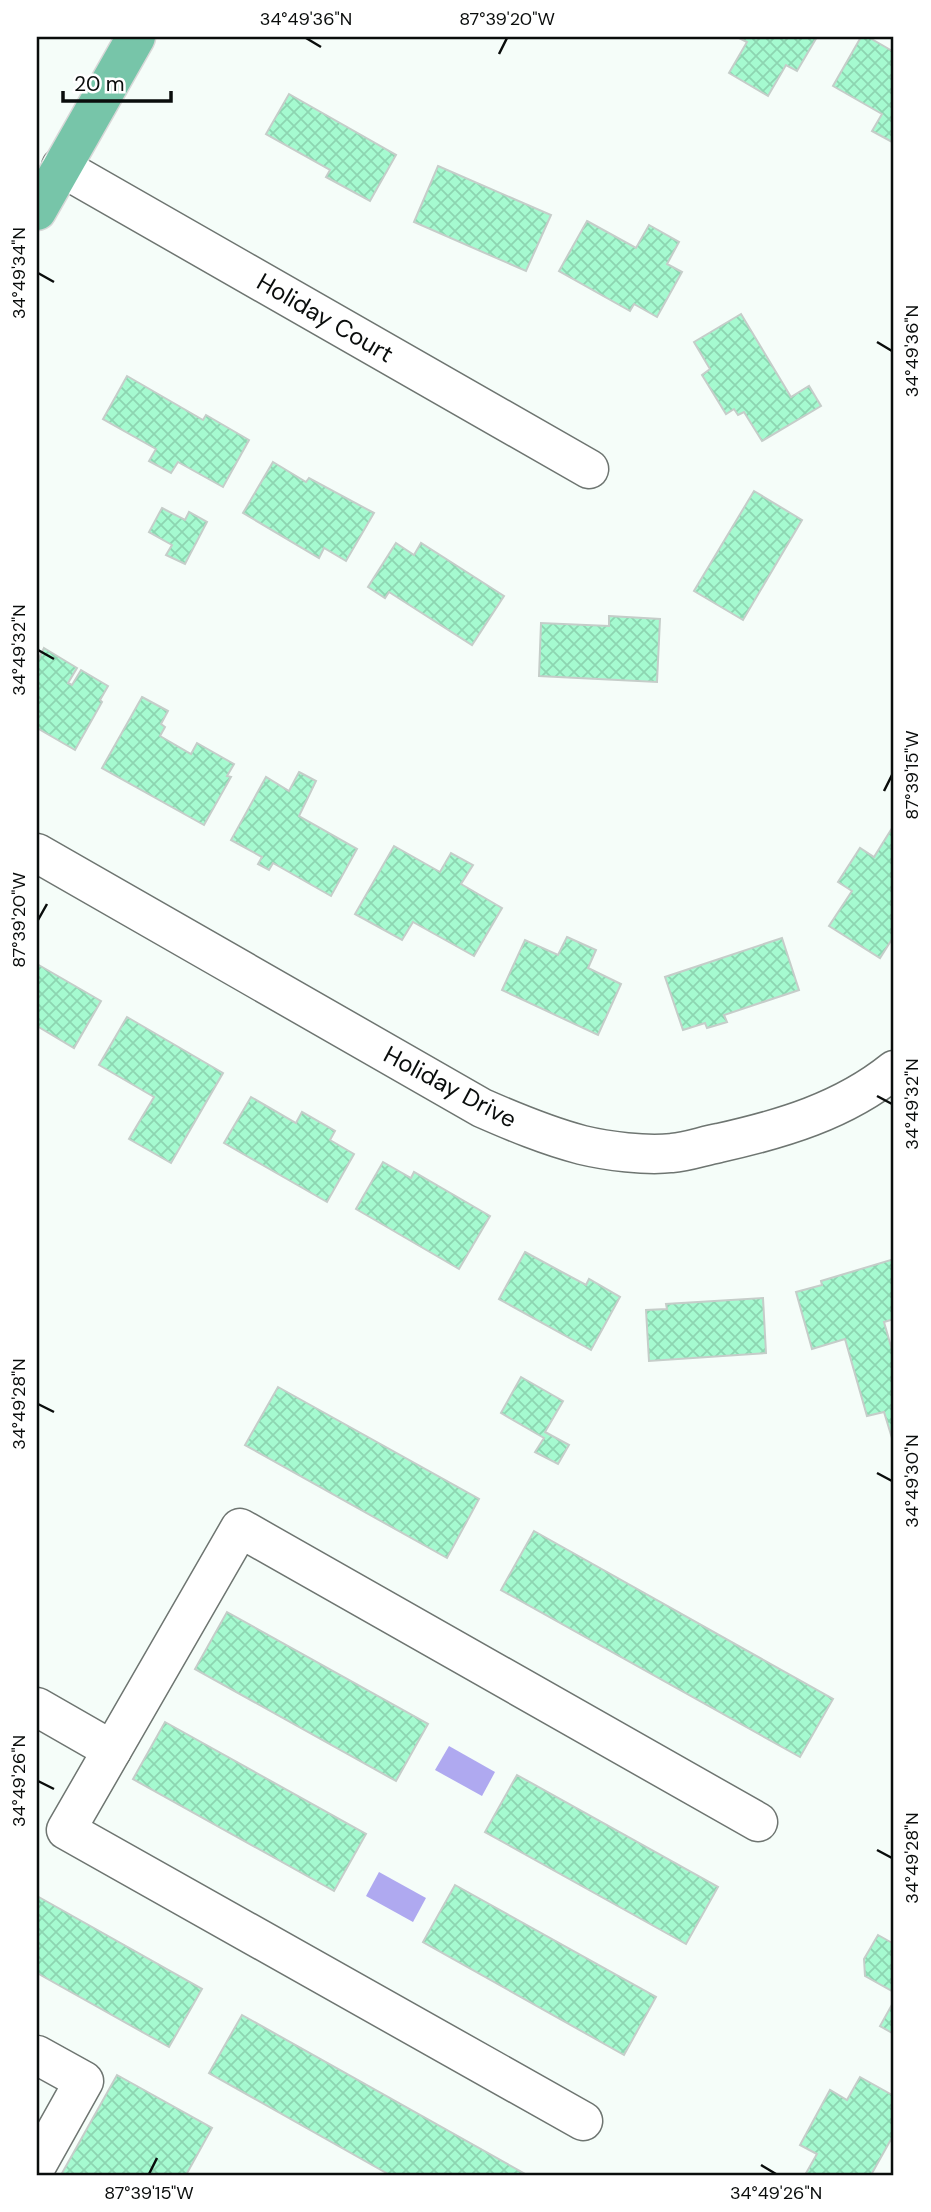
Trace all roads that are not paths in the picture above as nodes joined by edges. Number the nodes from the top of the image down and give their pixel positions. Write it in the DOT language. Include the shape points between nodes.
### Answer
graph roads {
  1 [pos="136,37"];
  2 [pos="61,167"];
  3 [pos="37,211"];
  4 [pos="589,469"];
  5 [pos="37,853"];
  6 [pos="894,1070"];
  7 [pos="37,1707"];
  8 [pos="112,1750"];
  9 [pos="758,1822"];
  10 [pos="37,2055"];
  11 [pos="583,2121"];
  12 [pos="37,2165"];
  1 -- 2 [label="main road"];
  2 -- 3 [label="main road"];
  2 -- 4 [label="street, Holiday Court"];
  5 -- 6 [label="street, Holiday Drive" via="482,1108 583,1145 671,1153 756,1135 840,1105"];
  7 -- 8 [label="street"];
  8 -- 9 [label="street" via="240,1528"];
  8 -- 11 [label="street" via="66,1830"];
  10 -- 12 [label="street" via="84,2081"];
}
